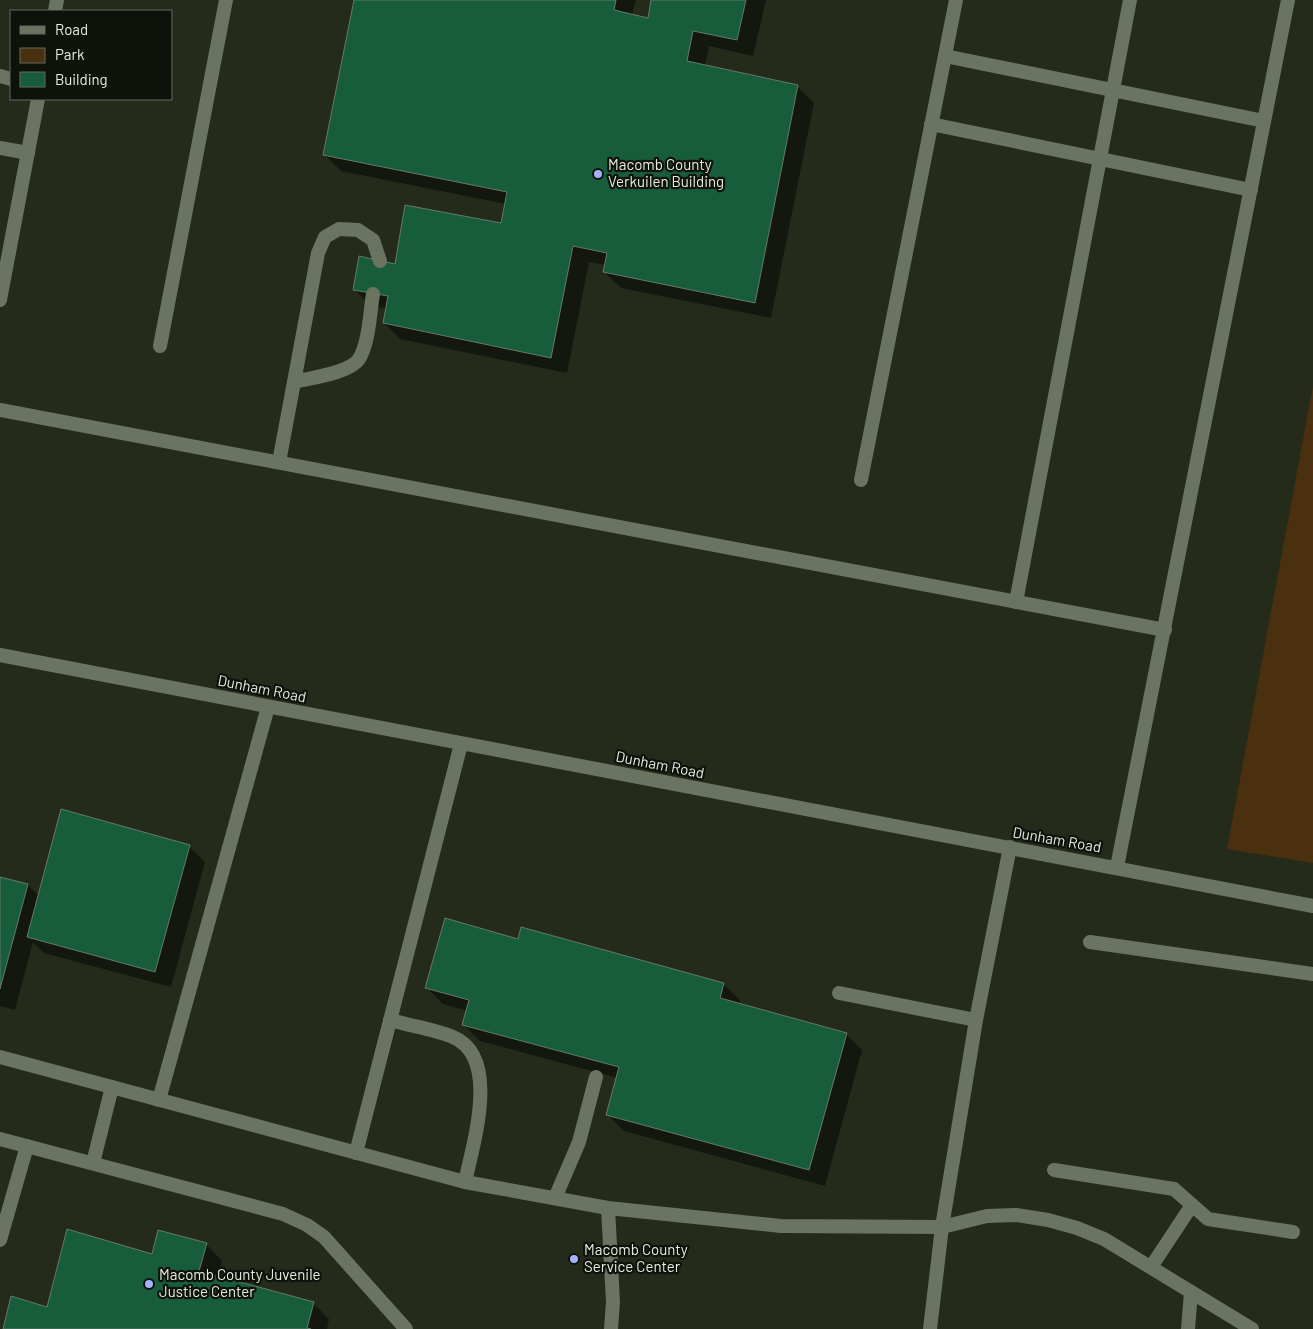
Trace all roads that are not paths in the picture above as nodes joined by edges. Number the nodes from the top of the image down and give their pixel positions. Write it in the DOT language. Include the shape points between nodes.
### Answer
graph roads {
  1 [pos="226,0"];
  2 [pos="956,0"];
  3 [pos="1130,0"];
  4 [pos="1288,0"];
  5 [pos="945,56"];
  6 [pos="1113,90"];
  7 [pos="38,100"];
  8 [pos="1264,121"];
  9 [pos="931,124"];
  10 [pos="0,148"];
  11 [pos="28,153"];
  12 [pos="1100,160"];
  13 [pos="1251,190"];
  14 [pos="380,261"];
  15 [pos="373,294"];
  16 [pos="0,300"];
  17 [pos="160,346"];
  18 [pos="294,382"];
  19 [pos="0,410"];
  20 [pos="280,462"];
  21 [pos="861,480"];
  22 [pos="1016,602"];
  23 [pos="1165,630"];
  24 [pos="0,656"];
  25 [pos="268,707"];
  26 [pos="461,744"];
  27 [pos="1010,847"];
  28 [pos="1117,867"];
  29 [pos="1313,906"];
  30 [pos="1090,942"];
  31 [pos="1313,974"];
  32 [pos="839,993"];
  33 [pos="390,1020"];
  34 [pos="976,1020"];
  35 [pos="0,1057"];
  36 [pos="596,1077"];
  37 [pos="112,1087"];
  38 [pos="159,1100"];
  39 [pos="0,1139"];
  40 [pos="27,1146"];
  41 [pos="356,1153"];
  42 [pos="93,1163"];
  43 [pos="1054,1170"];
  44 [pos="465,1182"];
  45 [pos="554,1198"];
  46 [pos="1192,1204"];
  47 [pos="608,1208"];
  48 [pos="942,1227"];
  49 [pos="1293,1232"];
  50 [pos="0,1240"];
  51 [pos="1151,1267"];
  52 [pos="1192,1292"];
  53 [pos="406,1329"];
  54 [pos="611,1329"];
  55 [pos="930,1329"];
  56 [pos="1188,1329"];
  57 [pos="1252,1329"];
  1 -- 17 [label="street"];
  2 -- 5 [label="street"];
  3 -- 6 [label="street"];
  4 -- 8 [label="street"];
  5 -- 6 [label="street"];
  5 -- 9 [label="street"];
  6 -- 8 [label="street"];
  6 -- 12 [label="street"];
  7 -- 11 [label="street"];
  8 -- 13 [label="street"];
  9 -- 12 [label="street"];
  9 -- 21 [label="street"];
  10 -- 11 [label="street"];
  11 -- 16 [label="street"];
  12 -- 13 [label="street"];
  12 -- 22 [label="street"];
  13 -- 23 [label="street"];
  14 -- 18 [label="street" via="374,240 358,230 338,228 325,237 318,253"];
  15 -- 18 [label="street" via="359,360 346,369"];
  18 -- 20 [label="street"];
  19 -- 20 [label="street"];
  20 -- 22 [label="street"];
  22 -- 23 [label="street"];
  23 -- 28 [label="street"];
  24 -- 25 [label="street, Dunham Road"];
  25 -- 26 [label="street, Dunham Road"];
  25 -- 38 [label="street"];
  26 -- 27 [label="street, Dunham Road"];
  26 -- 33 [label="street"];
  27 -- 28 [label="street, Dunham Road"];
  27 -- 34 [label="street"];
  28 -- 29 [label="street, Dunham Road"];
  30 -- 31 [label="street"];
  32 -- 34 [label="street"];
  33 -- 41 [label="street"];
  33 -- 44 [label="street" via="455,1037 470,1048 478,1065 482,1090"];
  34 -- 48 [label="street"];
  35 -- 37 [label="street"];
  36 -- 45 [label="street" via="578,1142"];
  37 -- 38 [label="street"];
  37 -- 42 [label="street"];
  38 -- 41 [label="street"];
  39 -- 40 [label="street"];
  40 -- 42 [label="street"];
  40 -- 50 [label="street"];
  41 -- 44 [label="street"];
  42 -- 53 [label="street" via="284,1214 307,1225 324,1237"];
  43 -- 46 [label="street" via="1174,1189"];
  44 -- 45 [label="street"];
  45 -- 47 [label="street"];
  46 -- 49 [label="street" via="1208,1219"];
  46 -- 51 [label="street"];
  47 -- 48 [label="street" via="781,1226"];
  47 -- 54 [label="street" via="613,1302"];
  48 -- 51 [label="street" via="987,1216 1016,1215 1048,1220 1104,1239"];
  48 -- 55 [label="street"];
  51 -- 52 [label="street"];
  52 -- 56 [label="street"];
  52 -- 57 [label="street"];
}
